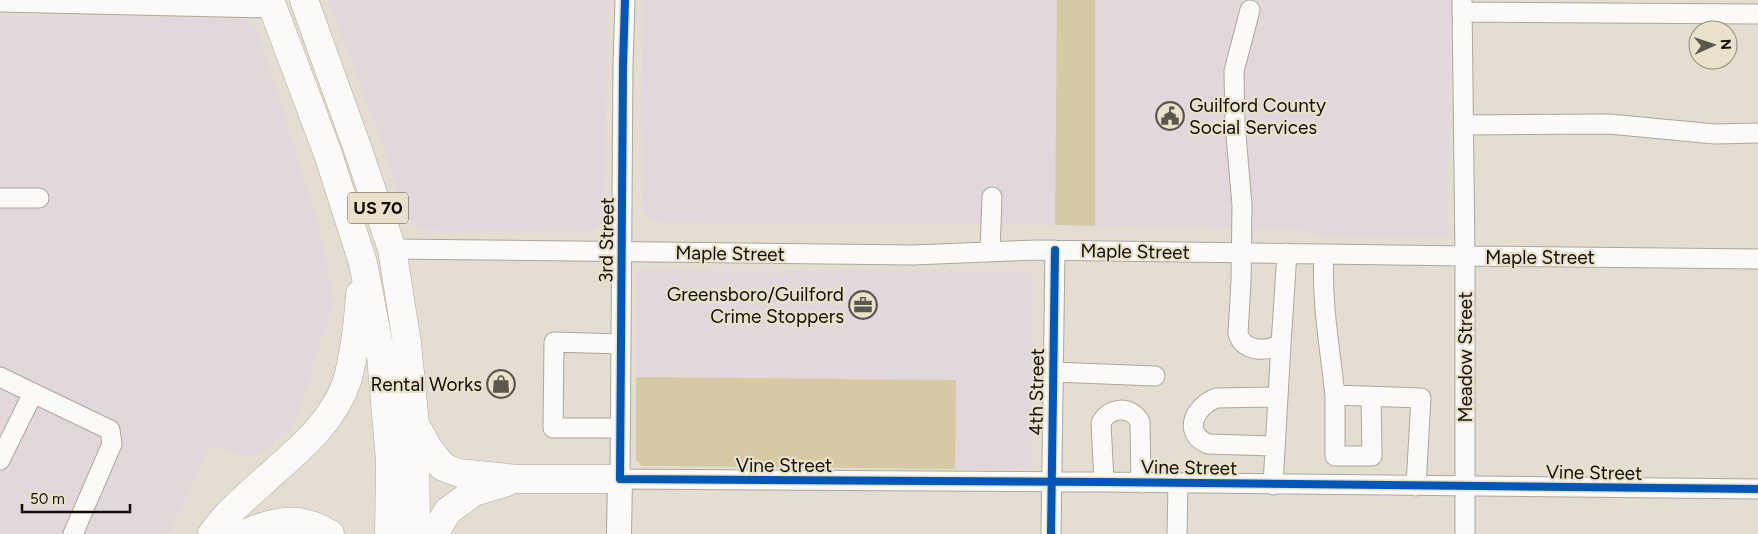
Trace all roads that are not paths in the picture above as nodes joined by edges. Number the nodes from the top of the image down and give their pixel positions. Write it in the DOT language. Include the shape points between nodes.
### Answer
graph roads {
  1 [pos="304,0"];
  2 [pos="625,0"];
  3 [pos="0,2"];
  4 [pos="271,4"];
  5 [pos="1462,6"];
  6 [pos="1250,10"];
  7 [pos="1758,14"];
  8 [pos="1463,125"];
  9 [pos="1758,133"];
  10 [pos="992,197"];
  11 [pos="0,198"];
  12 [pos="38,198"];
  13 [pos="344,204"];
  14 [pos="392,249"];
  15 [pos="1055,250"];
  16 [pos="622,251"];
  17 [pos="990,251"];
  18 [pos="1240,252"];
  19 [pos="1287,253"];
  20 [pos="1324,254"];
  21 [pos="1465,256"];
  22 [pos="1758,259"];
  23 [pos="363,263"];
  24 [pos="621,344"];
  25 [pos="1281,344"];
  26 [pos="1053,372"];
  27 [pos="0,376"];
  28 [pos="1154,376"];
  29 [pos="33,393"];
  30 [pos="1335,395"];
  31 [pos="1371,396"];
  32 [pos="1278,397"];
  33 [pos="415,424"];
  34 [pos="620,428"];
  35 [pos="1275,446"];
  36 [pos="0,460"];
  37 [pos="518,479"];
  38 [pos="620,480"];
  39 [pos="1104,482"];
  40 [pos="1051,483"];
  41 [pos="1141,483"];
  42 [pos="1178,484"];
  43 [pos="1273,485"];
  44 [pos="1416,486"];
  45 [pos="1465,487"];
  46 [pos="1758,489"];
  47 [pos="73,534"];
  48 [pos="212,534"];
  49 [pos="244,534"];
  50 [pos="330,534"];
  51 [pos="389,534"];
  52 [pos="416,534"];
  53 [pos="434,534"];
  54 [pos="619,534"];
  55 [pos="1051,534"];
  56 [pos="1177,534"];
  57 [pos="1465,534"];
  1 -- 14 [label="highway, US 70"];
  2 -- 16 [label="street, 3rd Street"];
  3 -- 4 [label="street"];
  4 -- 13 [label="highway, US 70"];
  5 -- 7 [label="street"];
  5 -- 8 [label="street, Meadow Street"];
  6 -- 18 [label="street" via="1234,71 1242,205"];
  8 -- 9 [label="street" via="1609,124 1715,134"];
  8 -- 21 [label="street, Meadow Street"];
  10 -- 17 [label="street"];
  11 -- 12 [label="street"];
  13 -- 14 [label="highway" via="368,240"];
  13 -- 23 [label="highway, US 70"];
  14 -- 16 [label="street, Maple Street"];
  14 -- 33 [label="highway, US 70" via="407,343"];
  15 -- 17 [label="street, Maple Street"];
  15 -- 18 [label="street, Maple Street"];
  15 -- 26 [label="street, 4th Street"];
  16 -- 17 [label="street, Maple Street" via="903,254"];
  16 -- 24 [label="street, 3rd Street"];
  18 -- 19 [label="street, Maple Street"];
  18 -- 25 [label="street" via="1240,340 1254,349 1274,348"];
  19 -- 20 [label="street, Maple Street"];
  19 -- 25 [label="street"];
  20 -- 21 [label="street, Maple Street"];
  20 -- 30 [label="street" via="1322,275"];
  21 -- 22 [label="street, Maple Street"];
  21 -- 45 [label="street, Meadow Street"];
  23 -- 48 [label="highway" via="357,332 346,382 330,414 307,442 245,498"];
  23 -- 51 [label="highway, US 70" via="382,356 390,461"];
  24 -- 34 [label="street, 3rd Street"];
  24 -- 34 [label="street" via="554,342 553,428"];
  25 -- 32 [label="street"];
  26 -- 28 [label="street"];
  26 -- 40 [label="street, 4th Street"];
  27 -- 29 [label="street"];
  29 -- 36 [label="street"];
  29 -- 47 [label="street" via="110,430 112,444"];
  30 -- 31 [label="street"];
  30 -- 31 [label="street" via="1335,456 1372,456"];
  31 -- 44 [label="street" via="1422,398"];
  32 -- 35 [label="street"];
  32 -- 35 [label="street" via="1216,398 1206,402 1193,422 1201,441 1208,444"];
  33 -- 37 [label="highway" via="443,467 459,473"];
  33 -- 52 [label="highway, US 70"];
  34 -- 38 [label="street, 3rd Street"];
  35 -- 43 [label="street"];
  37 -- 38 [label="highway"];
  37 -- 53 [label="highway" via="474,492 448,511"];
  38 -- 40 [label="street, Vine Street"];
  38 -- 54 [label="main road, 3rd Street"];
  39 -- 40 [label="street, Vine Street"];
  39 -- 41 [label="street, Vine Street"];
  39 -- 41 [label="street" via="1101,423 1110,413 1124,410 1131,411 1140,422"];
  40 -- 55 [label="street, 4th Street"];
  41 -- 42 [label="street, Vine Street"];
  42 -- 43 [label="street, Vine Street"];
  42 -- 56 [label="street"];
  43 -- 44 [label="street, Vine Street"];
  44 -- 45 [label="street, Vine Street"];
  45 -- 46 [label="street, Vine Street"];
  45 -- 57 [label="street, Meadow Street"];
  49 -- 50 [label="highway" via="262,526 292,520"];
}
